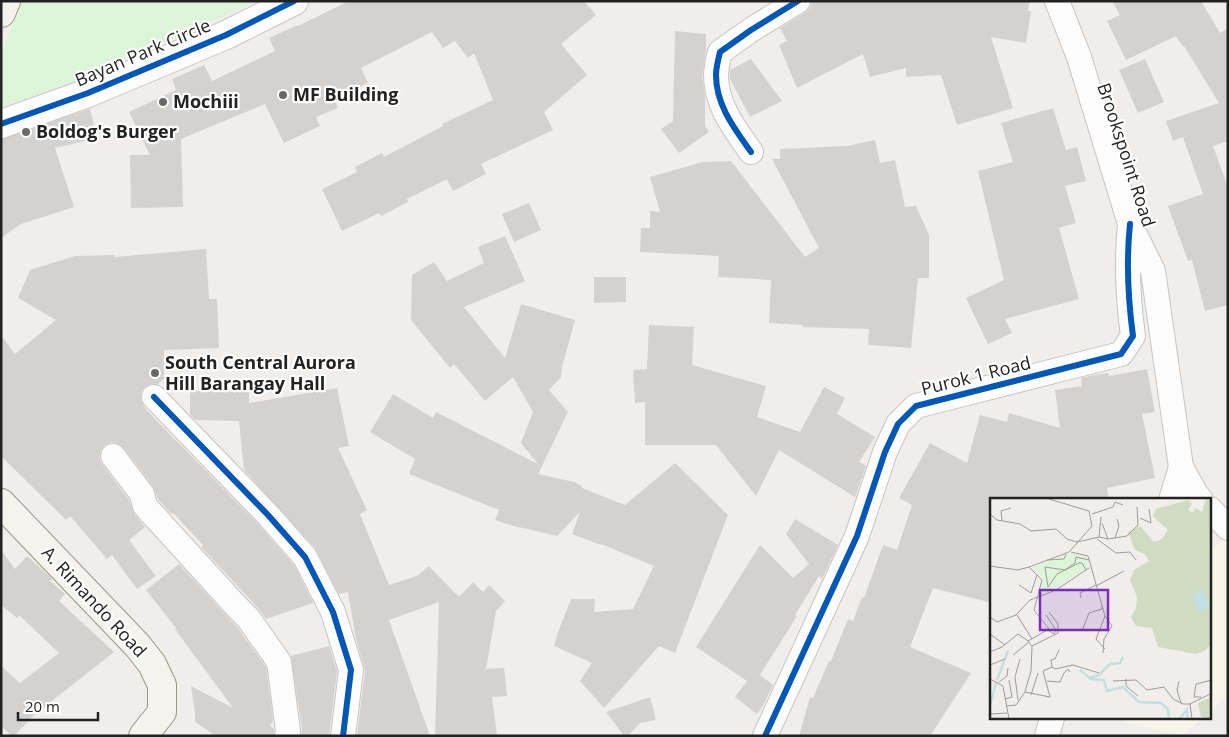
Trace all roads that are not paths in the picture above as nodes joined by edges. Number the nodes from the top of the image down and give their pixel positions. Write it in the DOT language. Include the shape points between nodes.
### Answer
graph roads {
  1 [pos="6,1"];
  2 [pos="294,1"];
  3 [pos="798,1"];
  4 [pos="1056,1"];
  5 [pos="1,13"];
  6 [pos="1,124"];
  7 [pos="751,152"];
  8 [pos="1130,224"];
  9 [pos="154,397"];
  10 [pos="113,456"];
  11 [pos="1181,467"];
  12 [pos="1173,498"];
  13 [pos="1199,498"];
  14 [pos="1,503"];
  15 [pos="1212,511"];
  16 [pos="1228,528"];
  17 [pos="1051,720"];
  18 [pos="143,736"];
  19 [pos="287,736"];
  20 [pos="344,736"];
  21 [pos="765,736"];
  22 [pos="1047,736"];
  1 -- 5 [label="main road"];
  2 -- 6 [label="street, Bayan Park Circle" via="226,35 98,89"];
  3 -- 7 [label="street" via="720,52 716,74 718,96"];
  4 -- 8 [label="street, Brookspoint Road" via="1079,57"];
  8 -- 11 [label="street, Brookspoint Road" via="1154,271"];
  8 -- 21 [label="street, Purok 1 Road" via="1129,303 1133,336 1121,354 916,406 898,424 857,536"];
  9 -- 20 [label="street" via="305,557 333,612 351,670"];
  10 -- 19 [label="street" via="142,494 144,506 248,618 270,647 278,662"];
  11 -- 12 [label="street"];
  11 -- 13 [label="street"];
  14 -- 18 [label="main road, A. Rimando Road" via="152,664 162,685 162,712"];
  15 -- 16 [label="street"];
  17 -- 22 [label="street"];
}
